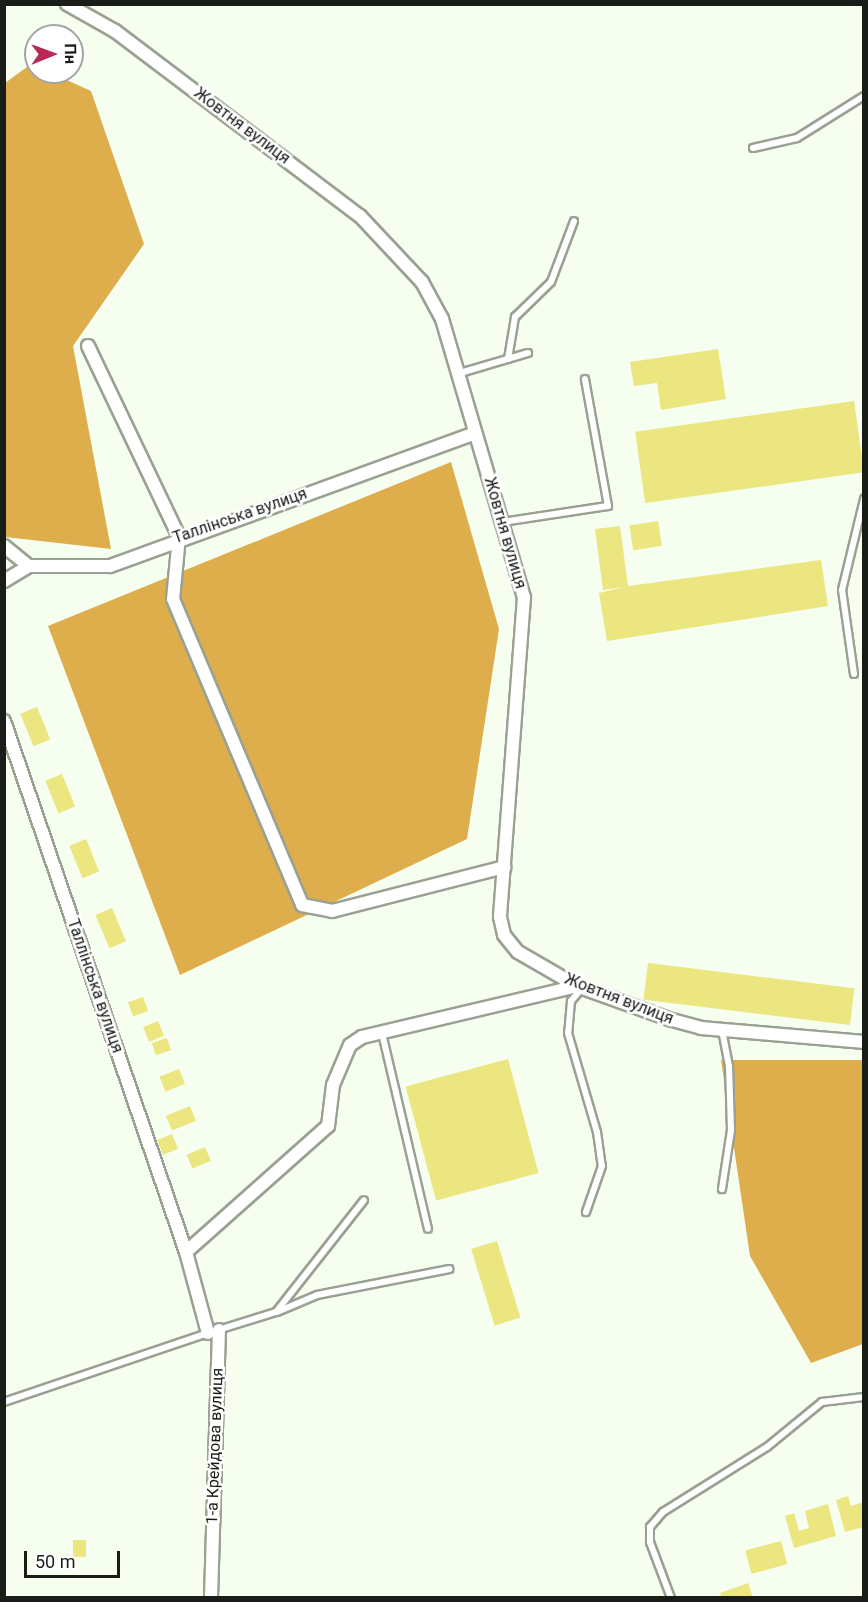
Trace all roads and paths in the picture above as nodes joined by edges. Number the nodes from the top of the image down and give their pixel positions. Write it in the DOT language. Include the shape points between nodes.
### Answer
graph roads {
  1 [pos="67,4"];
  2 [pos="864,96"];
  3 [pos="753,148"];
  4 [pos="574,221"];
  5 [pos="88,346"];
  6 [pos="528,353"];
  7 [pos="508,359"];
  8 [pos="460,373"];
  9 [pos="585,379"];
  10 [pos="475,433"];
  11 [pos="864,499"];
  12 [pos="502,522"];
  13 [pos="179,537"];
  14 [pos="4,546"];
  15 [pos="29,566"];
  16 [pos="4,581"];
  17 [pos="854,674"];
  18 [pos="4,721"];
  19 [pos="504,867"];
  20 [pos="580,987"];
  21 [pos="722,1030"];
  22 [pos="382,1033"];
  23 [pos="864,1042"];
  24 [pos="722,1189"];
  25 [pos="364,1200"];
  26 [pos="586,1212"];
  27 [pos="428,1229"];
  28 [pos="186,1252"];
  29 [pos="450,1269"];
  30 [pos="276,1312"];
  31 [pos="213,1331"];
  32 [pos="864,1397"];
  33 [pos="4,1402"];
  34 [pos="210,1598"];
  35 [pos="671,1598"];
  1 -- 8 [label="street, Жовтня вулиця" via="115,31 360,216 422,282 442,319"];
  2 -- 3 [label="lane" via="797,138"];
  4 -- 7 [label="lane" via="551,282 515,317"];
  5 -- 13 [label="street"];
  6 -- 7 [label="lane"];
  7 -- 8 [label="lane"];
  8 -- 10 [label="street, Жовтня вулиця"];
  9 -- 12 [label="lane" via="608,506"];
  10 -- 12 [label="street, Жовтня вулиця"];
  10 -- 13 [label="street, Таллінська вулиця"];
  11 -- 17 [label="lane" via="842,590"];
  12 -- 19 [label="street, Жовтня вулиця" via="524,597"];
  13 -- 15 [label="street, Таллінська вулиця" via="110,566"];
  13 -- 19 [label="street" via="173,599 302,905 332,911"];
  14 -- 15 [label="street"];
  15 -- 16 [label="street"];
  18 -- 28 [label="street, Таллінська вулиця"];
  19 -- 20 [label="street, Жовтня вулиця" via="500,917 504,935 518,952"];
  20 -- 21 [label="street, Жовтня вулиця" via="672,1020"];
  20 -- 22 [label="street"];
  20 -- 26 [label="lane" via="571,1001 568,1033 597,1132 602,1166"];
  21 -- 23 [label="street, Жовтня вулиця"];
  21 -- 24 [label="lane" via="729,1066 731,1130"];
  22 -- 27 [label="lane"];
  22 -- 28 [label="street" via="350,1045 333,1085 328,1126"];
  25 -- 30 [label="lane"];
  28 -- 31 [label="street, Таллінська вулиця"];
  29 -- 30 [label="lane" via="317,1295"];
  30 -- 31 [label="lane"];
  31 -- 33 [label="lane"];
  31 -- 34 [label="street, 1-а Крейдова вулиця"];
  32 -- 35 [label="lane" via="822,1402 767,1447 663,1512 650,1527 650,1542"];
}
